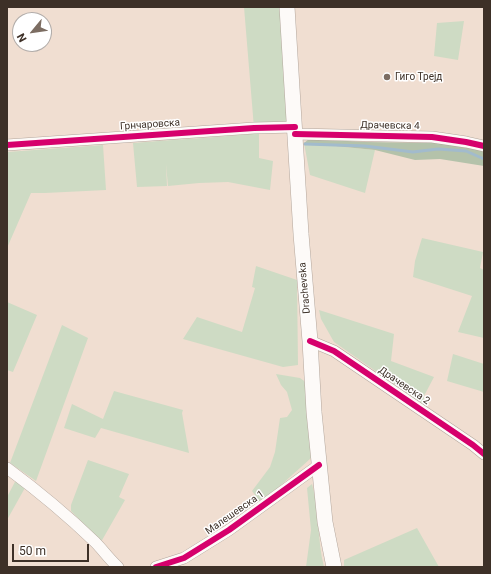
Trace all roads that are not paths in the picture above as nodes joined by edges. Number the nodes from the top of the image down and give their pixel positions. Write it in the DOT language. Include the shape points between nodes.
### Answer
graph roads {
  1 [pos="287,7"];
  2 [pos="295,131"];
  3 [pos="7,145"];
  4 [pos="484,146"];
  5 [pos="310,341"];
  6 [pos="484,454"];
  7 [pos="319,465"];
  8 [pos="7,468"];
  9 [pos="118,567"];
  10 [pos="156,567"];
  11 [pos="334,567"];
  1 -- 2 [label="main road, Drachevska"];
  2 -- 3 [label="street, Грнчаровска" via="254,128"];
  2 -- 4 [label="street, Драчевска 4" via="432,137"];
  2 -- 5 [label="main road, Drachevska"];
  5 -- 6 [label="street, Драчевска 2" via="344,357"];
  5 -- 7 [label="main road, Drachevska"];
  7 -- 10 [label="street, Малешевска 1" via="230,530 184,558"];
  7 -- 11 [label="main road, Drachevska" via="325,522"];
  8 -- 9 [label="street" via="69,517"];
}
